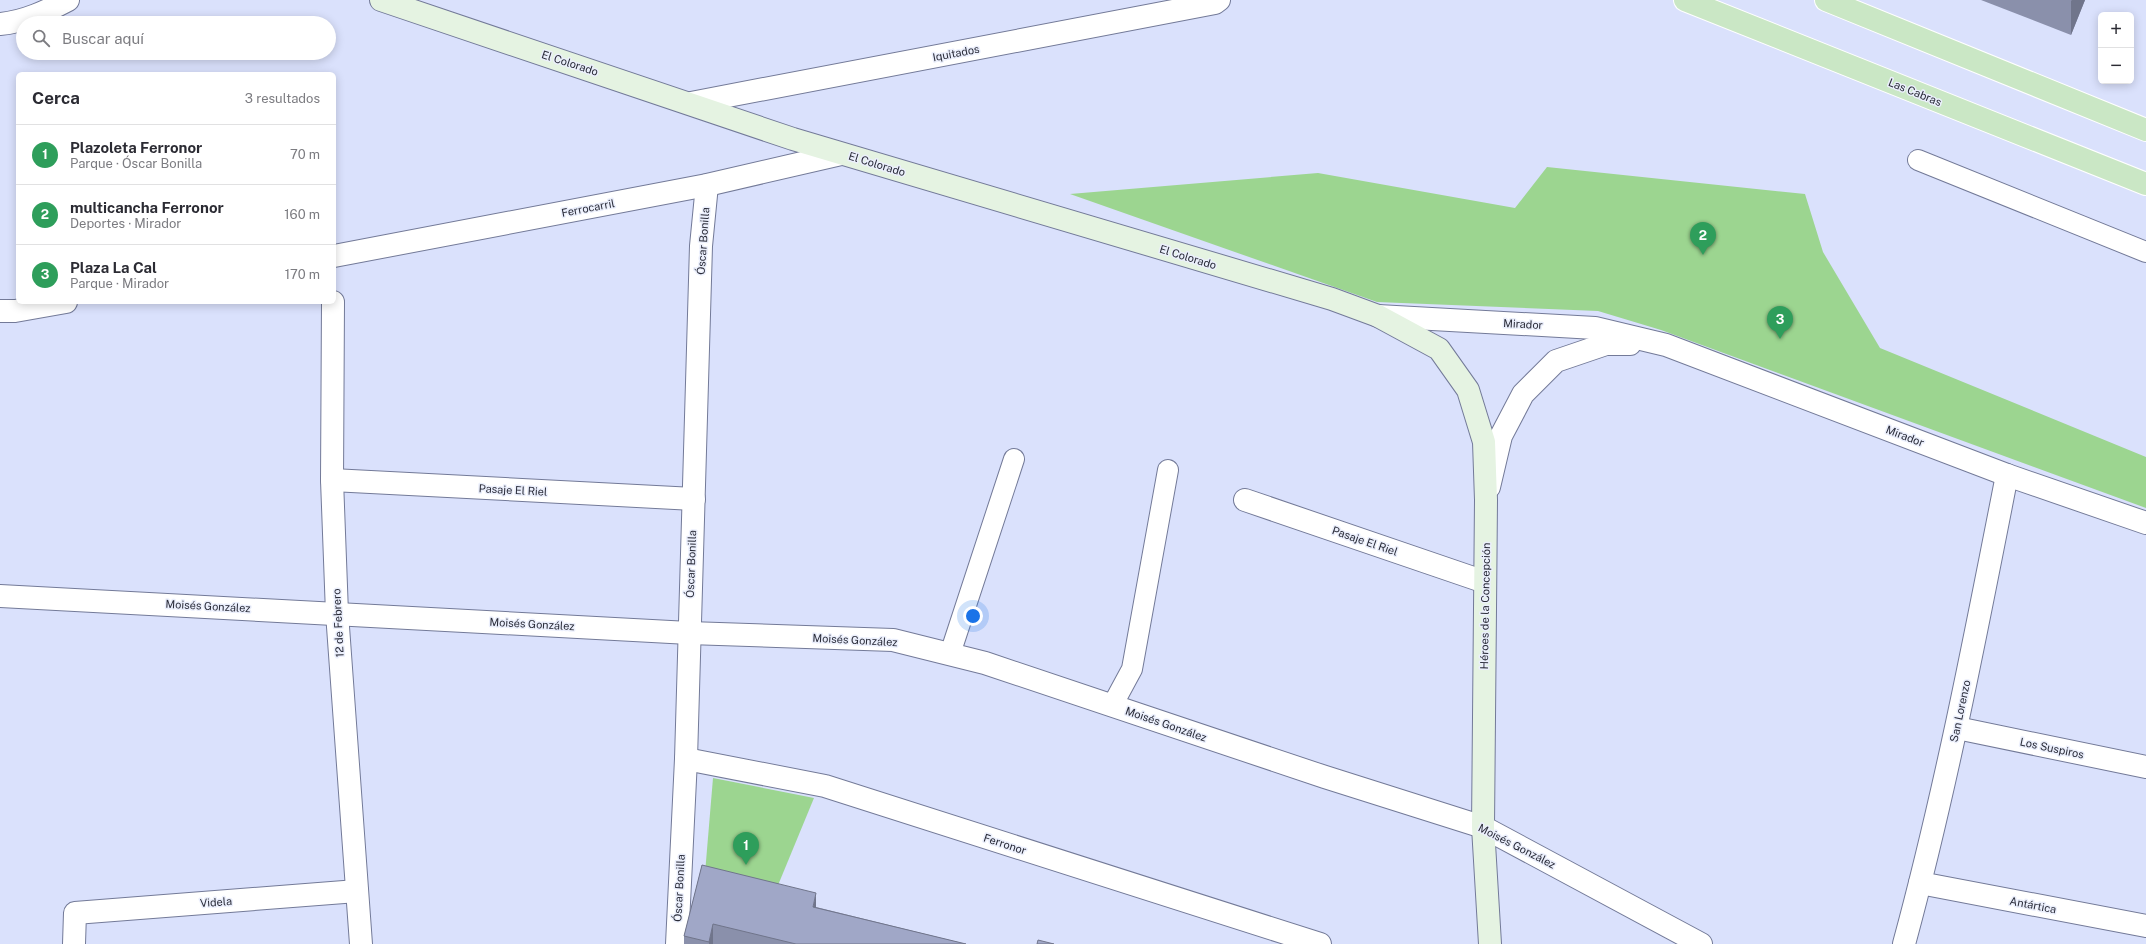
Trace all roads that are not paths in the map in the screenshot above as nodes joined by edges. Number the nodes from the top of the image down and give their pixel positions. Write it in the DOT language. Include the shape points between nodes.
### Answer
graph roads {
  1 [pos="68,0"];
  2 [pos="380,0"];
  3 [pos="1219,0"];
  4 [pos="1685,0"];
  5 [pos="1826,0"];
  6 [pos="31,16"];
  7 [pos="16,22"];
  8 [pos="0,24"];
  9 [pos="691,103"];
  10 [pos="2146,130"];
  11 [pos="841,154"];
  12 [pos="1918,160"];
  13 [pos="2146,184"];
  14 [pos="707,185"];
  15 [pos="2146,252"];
  16 [pos="336,256"];
  17 [pos="55,304"];
  18 [pos="333,304"];
  19 [pos="0,311"];
  20 [pos="1378,316"];
  21 [pos="1666,345"];
  22 [pos="1014,459"];
  23 [pos="1168,470"];
  24 [pos="2007,475"];
  25 [pos="332,480"];
  26 [pos="694,499"];
  27 [pos="1245,500"];
  28 [pos="1486,500"];
  29 [pos="2146,522"];
  30 [pos="1485,582"];
  31 [pos="0,596"];
  32 [pos="337,613"];
  33 [pos="689,632"];
  34 [pos="950,654"];
  35 [pos="1112,706"];
  36 [pos="1957,728"];
  37 [pos="686,759"];
  38 [pos="2146,767"];
  39 [pos="1483,827"];
  40 [pos="1920,883"];
  41 [pos="357,891"];
  42 [pos="2146,926"];
  43 [pos="74,944"];
  44 [pos="361,944"];
  45 [pos="677,944"];
  46 [pos="1320,944"];
  47 [pos="1490,944"];
  48 [pos="1701,944"];
  49 [pos="1904,944"];
  1 -- 6 [label="street"];
  2 -- 9 [label="street, El Colorado"];
  3 -- 9 [label="street, Iquitados" via="1215,3"];
  4 -- 13 [label="main road, Las Cabras"];
  5 -- 10 [label="main road"];
  7 -- 8 [label="street"];
  9 -- 11 [label="street, El Colorado"];
  11 -- 14 [label="street, Ferrocarril"];
  11 -- 20 [label="street, El Colorado" via="1332,299"];
  12 -- 15 [label="lane"];
  14 -- 16 [label="street, Ferrocarril"];
  14 -- 26 [label="street, Óscar Bonilla" via="701,246"];
  17 -- 19 [label="street"];
  18 -- 25 [label="street, 12 de Febrero"];
  20 -- 21 [label="street, Mirador" via="1595,328"];
  20 -- 28 [label="street, Héroes de la Concepción" via="1439,349 1468,390 1484,442"];
  21 -- 24 [label="street, Mirador"];
  21 -- 28 [label="street, Mirador" via="1606,344 1556,361 1523,394 1501,436"];
  22 -- 34 [label="lane"];
  23 -- 35 [label="lane" via="1132,669"];
  24 -- 29 [label="street, Mirador"];
  24 -- 36 [label="street, San Lorenzo"];
  25 -- 26 [label="street, Pasaje El Riel"];
  25 -- 32 [label="street, 12 de Febrero"];
  26 -- 33 [label="street, Óscar Bonilla"];
  27 -- 30 [label="street, Pasaje El Riel"];
  28 -- 30 [label="street, Héroes de la Concepción"];
  30 -- 39 [label="street, Héroes de la Concepción"];
  31 -- 32 [label="street, Moisés González"];
  32 -- 33 [label="street, Moisés González"];
  32 -- 41 [label="street, 12 de Febrero"];
  33 -- 34 [label="street, Moisés González" via="893,640"];
  33 -- 37 [label="street, Óscar Bonilla"];
  34 -- 35 [label="street, Moisés González" via="985,663"];
  35 -- 39 [label="street, Moisés González"];
  36 -- 38 [label="street, Los Suspiros"];
  36 -- 40 [label="street, San Lorenzo"];
  37 -- 45 [label="street, Óscar Bonilla"];
  37 -- 46 [label="street, Ferronor" via="825,786"];
  39 -- 47 [label="street, Héroes de la Concepción"];
  39 -- 48 [label="street, Moisés González"];
  40 -- 42 [label="street, Antártica"];
  40 -- 49 [label="street, San Lorenzo"];
  41 -- 43 [label="street, Videla" via="75,913"];
  41 -- 44 [label="street, 12 de Febrero"];
}
